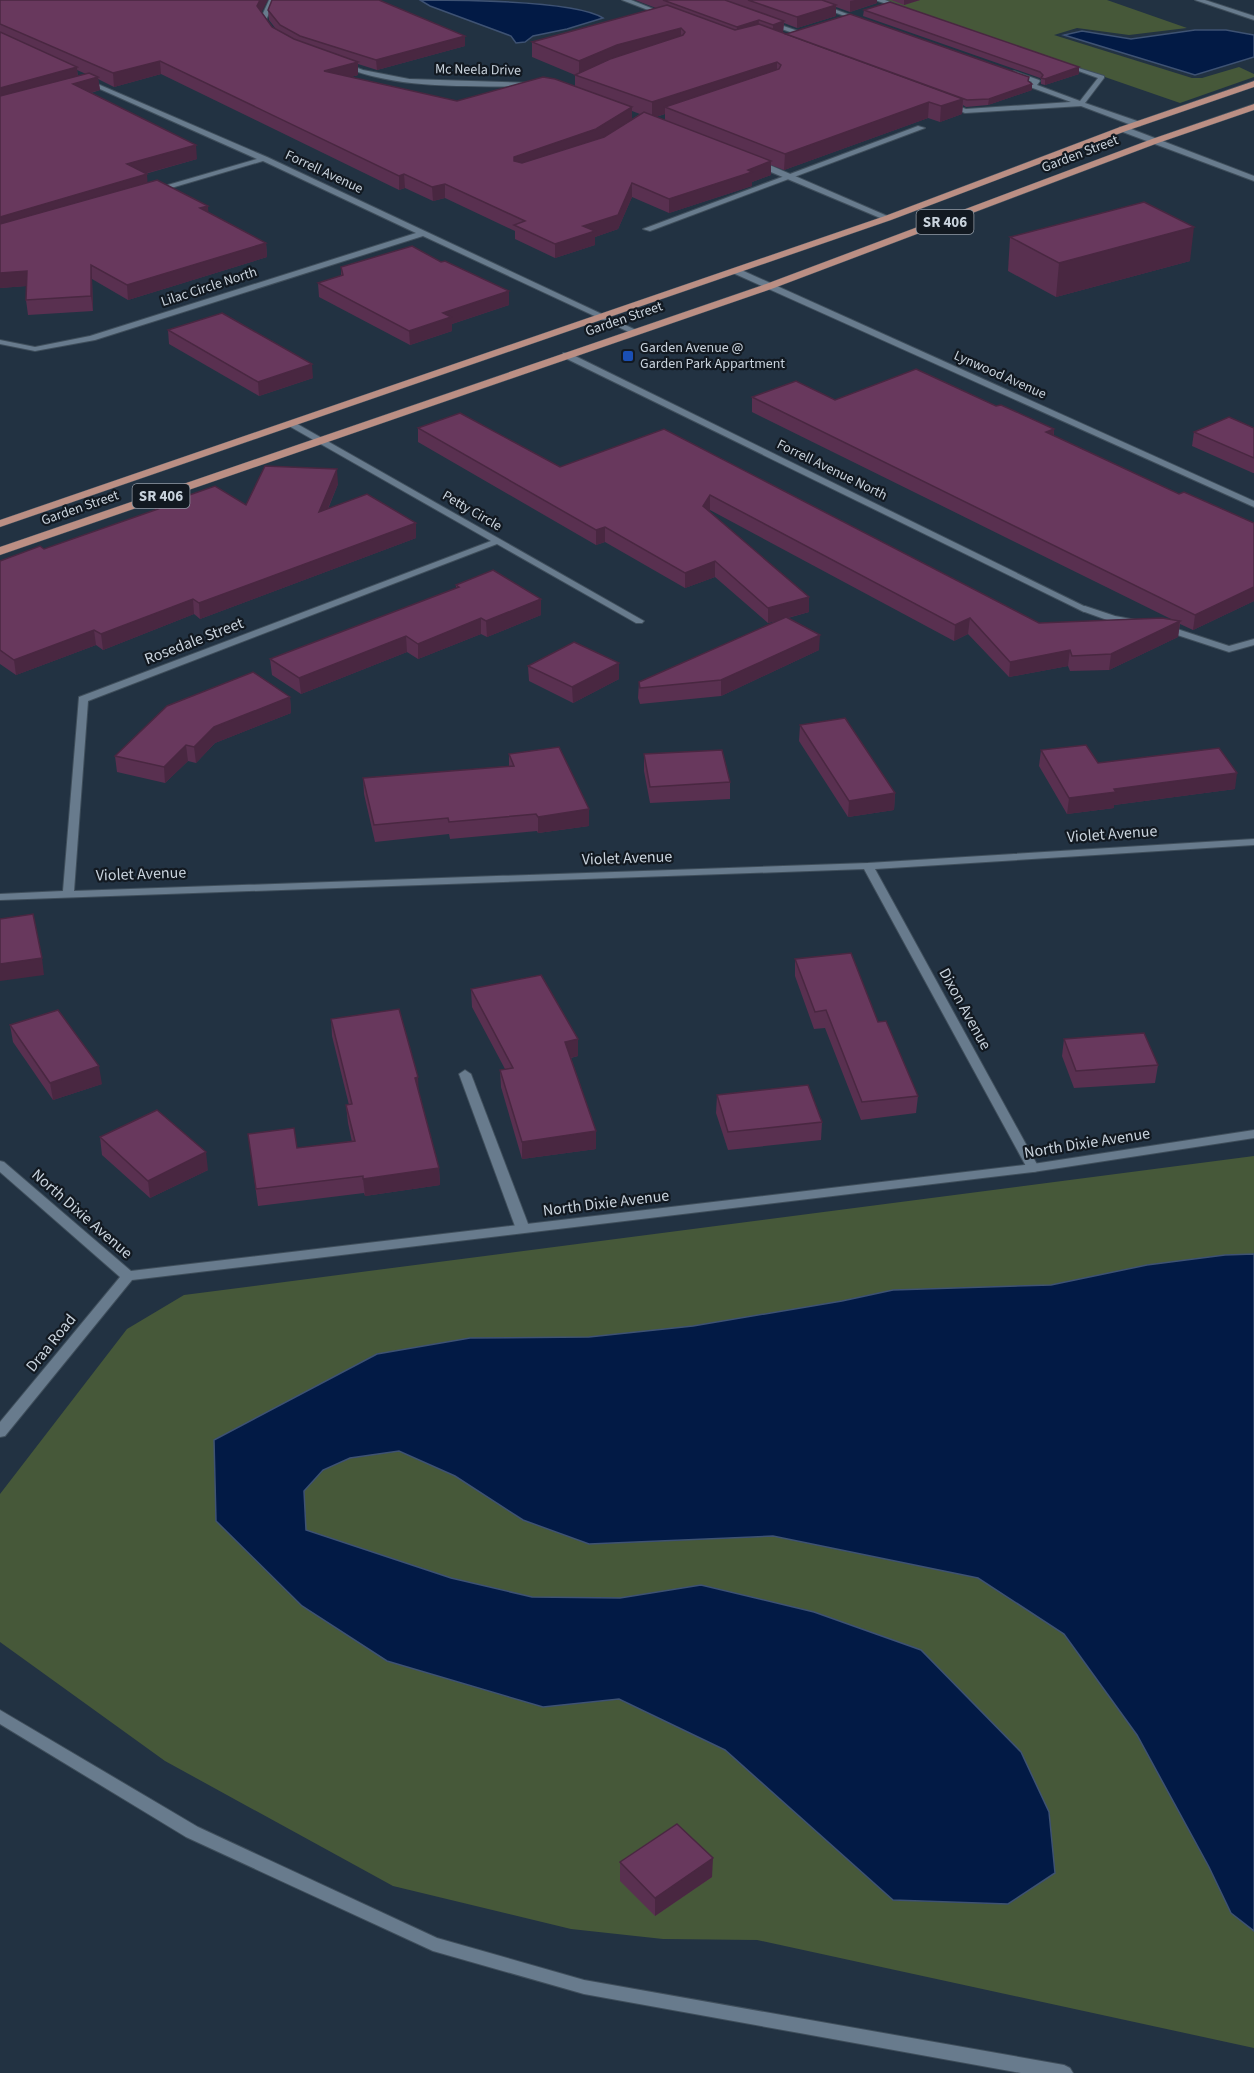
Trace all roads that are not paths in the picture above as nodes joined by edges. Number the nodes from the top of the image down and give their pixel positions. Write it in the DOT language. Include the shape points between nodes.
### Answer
graph roads {
  1 [pos="272,0"];
  2 [pos="625,0"];
  3 [pos="802,0"];
  4 [pos="1198,0"];
  5 [pos="879,4"];
  6 [pos="912,12"];
  7 [pos="860,13"];
  8 [pos="850,16"];
  9 [pos="670,17"];
  10 [pos="1254,18"];
  11 [pos="839,19"];
  12 [pos="762,20"];
  13 [pos="872,23"];
  14 [pos="807,29"];
  15 [pos="796,32"];
  16 [pos="273,33"];
  17 [pos="780,37"];
  18 [pos="332,62"];
  19 [pos="1058,62"];
  20 [pos="1004,69"];
  21 [pos="80,81"];
  22 [pos="1254,84"];
  23 [pos="540,86"];
  24 [pos="944,103"];
  25 [pos="1081,104"];
  26 [pos="1254,107"];
  27 [pos="1137,124"];
  28 [pos="921,128"];
  29 [pos="1123,129"];
  30 [pos="1155,141"];
  31 [pos="264,159"];
  32 [pos="747,159"];
  33 [pos="791,176"];
  34 [pos="1254,179"];
  35 [pos="150,193"];
  36 [pos="888,218"];
  37 [pos="647,229"];
  38 [pos="423,233"];
  39 [pos="736,271"];
  40 [pos="770,286"];
  41 [pos="605,317"];
  42 [pos="634,331"];
  43 [pos="0,342"];
  44 [pos="566,355"];
  45 [pos="292,424"];
  46 [pos="321,440"];
  47 [pos="1254,504"];
  48 [pos="0,524"];
  49 [pos="498,541"];
  50 [pos="0,551"];
  51 [pos="639,621"];
  52 [pos="1254,642"];
  53 [pos="1254,842"];
  54 [pos="868,866"];
  55 [pos="68,893"];
  56 [pos="0,897"];
  57 [pos="465,1074"];
  58 [pos="1254,1134"];
  59 [pos="0,1165"];
  60 [pos="1033,1168"];
  61 [pos="523,1229"];
  62 [pos="128,1276"];
  63 [pos="0,1432"];
  64 [pos="0,1716"];
  65 [pos="1064,2073"];
  1 -- 16 [label="street" via="262,20"];
  2 -- 9 [label="street"];
  3 -- 8 [label="street"];
  4 -- 10 [label="street"];
  5 -- 6 [label="street"];
  7 -- 8 [label="street"];
  8 -- 11 [label="street"];
  8 -- 13 [label="street"];
  12 -- 15 [label="street"];
  14 -- 15 [label="street"];
  15 -- 17 [label="street"];
  18 -- 23 [label="street, Mc Neela Drive" via="409,81"];
  19 -- 25 [label="street" via="1102,77"];
  20 -- 25 [label="street" via="1037,81 1032,86"];
  21 -- 31 [label="street, Forrell Avenue"];
  22 -- 27 [label="main road, Garden Street / SR 406"];
  24 -- 25 [label="street" via="965,111"];
  25 -- 27 [label="street"];
  26 -- 30 [label="main road, Garden Street / SR 406"];
  27 -- 29 [label="main road, Garden Street / SR 406"];
  28 -- 33 [label="street"];
  29 -- 30 [label="street"];
  29 -- 36 [label="main road, Garden Street / SR 406"];
  30 -- 34 [label="street"];
  30 -- 40 [label="main road, Garden Street / SR 406"];
  31 -- 35 [label="street"];
  31 -- 38 [label="street, Forrell Avenue"];
  32 -- 33 [label="street"];
  33 -- 36 [label="street"];
  33 -- 37 [label="street"];
  36 -- 39 [label="main road, Garden Street / SR 406"];
  38 -- 41 [label="street, Forrell Avenue"];
  38 -- 43 [label="street, Lilac Circle North" via="92,338 35,349"];
  39 -- 40 [label="street, Lynwood Avenue"];
  39 -- 41 [label="main road, Garden Street / SR 406"];
  40 -- 42 [label="main road, Garden Street / SR 406"];
  40 -- 47 [label="street, Lynwood Avenue"];
  41 -- 42 [label="street, Forrell Avenue"];
  41 -- 45 [label="main road, Garden Street / SR 406"];
  42 -- 44 [label="main road, Garden Street / SR 406"];
  44 -- 46 [label="main road, Garden Street / SR 406"];
  44 -- 52 [label="street, Forrell Avenue North" via="1086,609 1113,619 1188,634 1229,649"];
  45 -- 46 [label="street, Petty Circle"];
  45 -- 48 [label="main road, Garden Street / SR 406"];
  46 -- 49 [label="street, Petty Circle"];
  46 -- 50 [label="main road, Garden Street / SR 406"];
  49 -- 51 [label="street, Petty Circle"];
  49 -- 55 [label="street, Rosedale Street" via="83,699"];
  53 -- 54 [label="street, Violet Avenue"];
  54 -- 55 [label="street, Violet Avenue"];
  54 -- 60 [label="street, Dixon Avenue"];
  55 -- 56 [label="street, Violet Avenue"];
  57 -- 61 [label="street"];
  58 -- 60 [label="street, North Dixie Avenue"];
  59 -- 62 [label="street, North Dixie Avenue"];
  60 -- 61 [label="street, North Dixie Avenue"];
  61 -- 62 [label="street, North Dixie Avenue"];
  62 -- 63 [label="street, Draa Road"];
  64 -- 65 [label="street" via="192,1832 433,1944 584,1987"];
}
